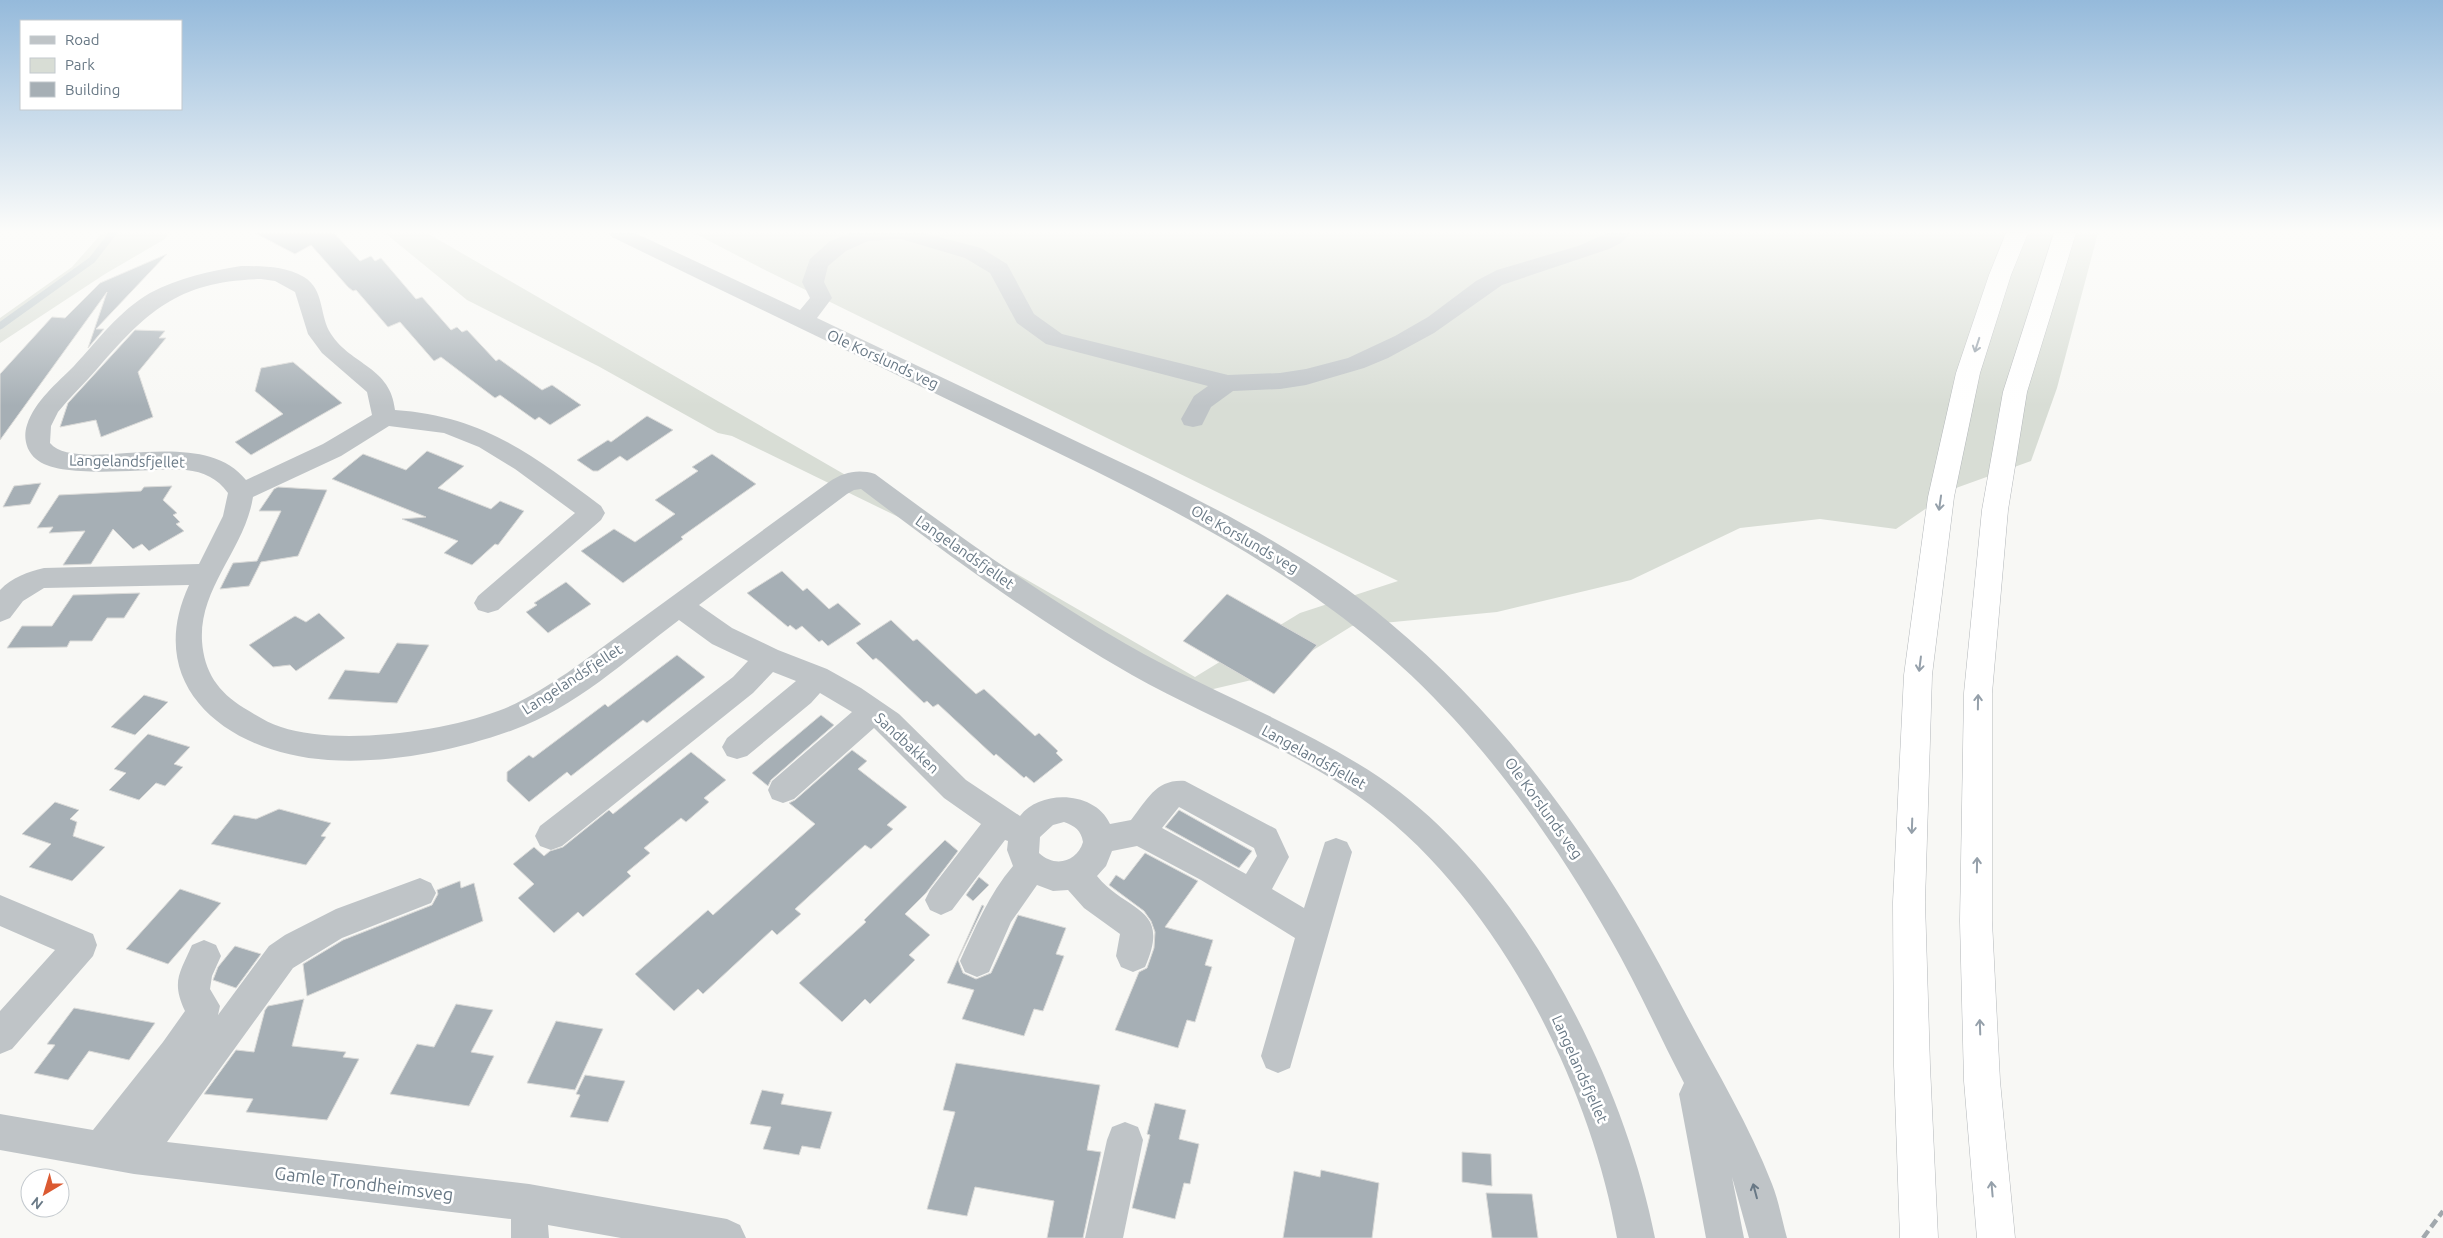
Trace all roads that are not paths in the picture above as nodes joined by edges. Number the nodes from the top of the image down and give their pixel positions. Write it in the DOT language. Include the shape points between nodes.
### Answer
graph roads {
  1 [pos="175,291"];
  2 [pos="305,291"];
  3 [pos="741,291"];
  4 [pos="817,291"];
  5 [pos="1011,291"];
  6 [pos="1478,291"];
  7 [pos="1995,291"];
  8 [pos="2045,291"];
  9 [pos="803,320"];
  10 [pos="1228,383"];
  11 [pos="384,418"];
  12 [pos="1193,419"];
  13 [pos="240,492"];
  14 [pos="208,574"];
  15 [pos="488,603"];
  16 [pos="679,605"];
  17 [pos="0,611"];
  18 [pos="768,658"];
  19 [pos="817,677"];
  20 [pos="873,711"];
  21 [pos="737,748"];
  22 [pos="783,790"];
  23 [pos="1013,828"];
  24 [pos="1140,832"];
  25 [pos="551,836"];
  26 [pos="1100,839"];
  27 [pos="1336,852"];
  28 [pos="1032,868"];
  29 [pos="1075,874"];
  30 [pos="420,893"];
  31 [pos="1252,893"];
  32 [pos="941,900"];
  33 [pos="0,910"];
  34 [pos="1313,930"];
  35 [pos="204,956"];
  36 [pos="1133,956"];
  37 [pos="977,961"];
  38 [pos="0,1037"];
  39 [pos="1278,1056"];
  40 [pos="1690,1060"];
  41 [pos="0,1132"];
  42 [pos="1125,1140"];
  43 [pos="100,1150"];
  44 [pos="134,1156"];
  45 [pos="529,1221"];
  46 [pos="727,1238"];
  47 [pos="1104,1238"];
  48 [pos="1636,1238"];
  49 [pos="1725,1238"];
  50 [pos="1768,1238"];
  51 [pos="1919,1238"];
  52 [pos="1996,1238"];
  1 -- 13 [label="street, Langelandsfjellet" via="145,306 128,320 51,405 40,421 39,447 46,455 89,463 191,461 214,467 231,477"];
  2 -- 11 [label="street, Langelandsfjellet" via="317,333 333,352 369,380 381,395"];
  3 -- 9 [label="street, Ole Korslunds veg"];
  4 -- 9 [label="street" via="821,298"];
  5 -- 10 [label="street" via="1025,318 1054,339"];
  6 -- 10 [label="street" via="1428,328 1362,361 1292,380"];
  7 -- 51 [label="highway, one-way" via="1964,392 1941,497 1918,675 1909,902"];
  52 -- 8 [label="highway, one-way" via="1982,1081 1976,921 1978,693 1995,510 2015,392"];
  9 -- 40 [label="street, Ole Korslunds veg" via="1237,531 1334,595 1382,632 1423,668 1502,750 1541,800 1611,906"];
  10 -- 12 [label="street" via="1202,402"];
  11 -- 13 [label="street" via="332,452"];
  11 -- 15 [label="street" via="434,423 481,439 525,463 592,513"];
  13 -- 14 [label="street, Langelandsfjellet" via="236,517"];
  14 -- 16 [label="street, Langelandsfjellet" via="191,613 187,638 191,665 202,691 226,712 271,737 307,746 355,748 409,744 507,720 546,700"];
  14 -- 17 [label="street" via="34,580 14,591"];
  16 -- 18 [label="street, Sandbakken" via="722,636"];
  16 -- 48 [label="street, Langelandsfjellet" via="838,488 850,481 866,480 1019,590 1114,651 1202,699 1323,758 1366,784 1418,826 1452,859 1482,893 1535,974 1580,1064 1613,1145"];
  18 -- 19 [label="street, Sandbakken"];
  18 -- 25 [label="street" via="744,685"];
  19 -- 20 [label="street, Sandbakken"];
  19 -- 21 [label="street" via="801,695"];
  20 -- 22 [label="street"];
  20 -- 23 [label="street, Sandbakken" via="955,789"];
  23 -- 26 [label="street" via="1064,809 1087,816 1098,830"];
  23 -- 28 [label="street"];
  23 -- 32 [label="street"];
  24 -- 26 [label="street"];
  24 -- 31 [label="street"];
  24 -- 31 [label="street" via="1172,793 1185,794 1265,839 1273,857"];
  26 -- 29 [label="street" via="1094,859"];
  27 -- 34 [label="street"];
  28 -- 29 [label="street" via="1052,877"];
  28 -- 37 [label="street" via="1012,890 998,913"];
  29 -- 36 [label="street" via="1095,898 1137,927"];
  30 -- 44 [label="street" via="329,928 297,944 281,957"];
  31 -- 34 [label="street"];
  33 -- 38 [label="street" via="81,945"];
  34 -- 39 [label="street"];
  35 -- 43 [label="street" via="191,988 195,1000 203,1006 202,1018"];
  40 -- 49 [label="street, Ole Korslunds veg"];
  50 -- 40 [label="street, Ole Korslunds veg, one-way" via="1752,1179"];
  41 -- 43 [label="street, Gamle Trondheimsveg"];
  42 -- 47 [label="street"];
  43 -- 44 [label="street, Gamle Trondheimsveg"];
  44 -- 45 [label="street, Gamle Trondheimsveg"];
  45 -- 46 [label="street, Gamle Trondheimsveg"];
}
